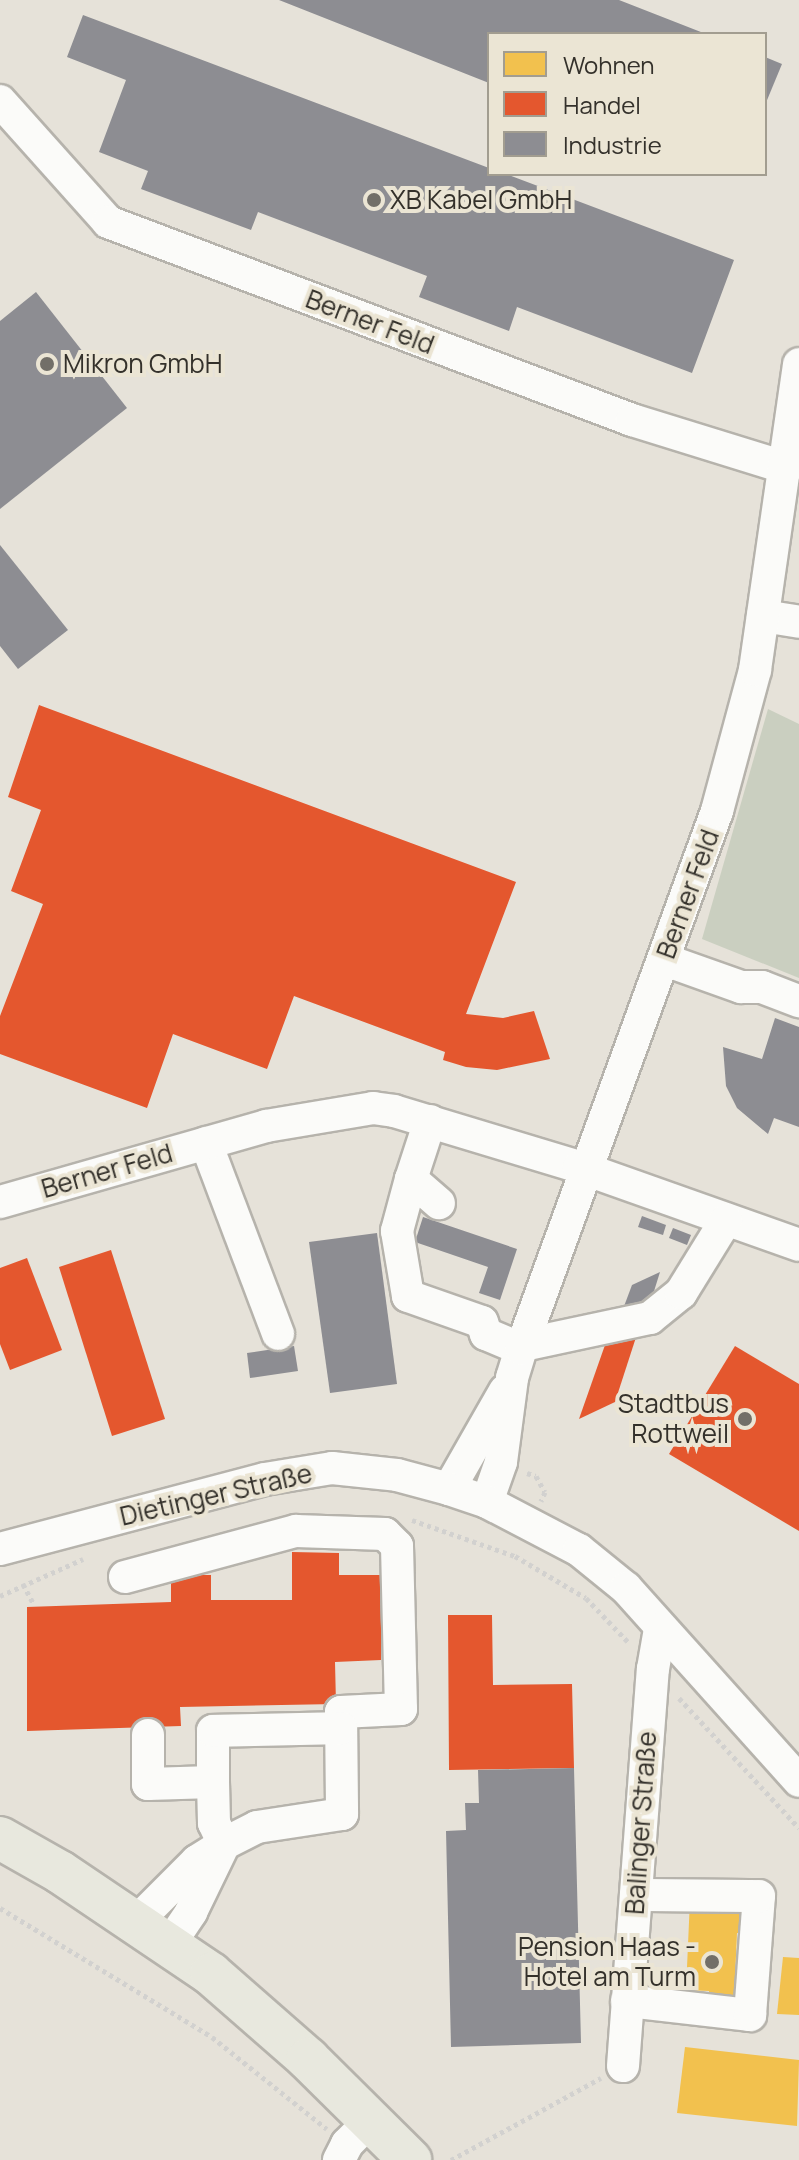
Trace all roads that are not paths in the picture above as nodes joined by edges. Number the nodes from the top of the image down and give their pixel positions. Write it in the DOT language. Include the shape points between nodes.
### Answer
graph roads {
  1 [pos="0,101"];
  2 [pos="799,364"];
  3 [pos="787,468"];
  4 [pos="763,616"];
  5 [pos="799,622"];
  6 [pos="665,960"];
  7 [pos="799,1001"];
  8 [pos="430,1121"];
  9 [pos="206,1143"];
  10 [pos="585,1170"];
  11 [pos="411,1179"];
  12 [pos="0,1202"];
  13 [pos="439,1203"];
  14 [pos="726,1220"];
  15 [pos="799,1245"];
  16 [pos="278,1334"];
  17 [pos="519,1357"];
  18 [pos="449,1489"];
  19 [pos="487,1502"];
  20 [pos="0,1549"];
  21 [pos="125,1577"];
  22 [pos="660,1629"];
  23 [pos="341,1728"];
  24 [pos="148,1735"];
  25 [pos="799,1781"];
  26 [pos="213,1782"];
  27 [pos="0,1838"];
  28 [pos="224,1844"];
  29 [pos="636,1895"];
  30 [pos="135,1923"];
  31 [pos="169,1945"];
  32 [pos="627,2001"];
  33 [pos="623,2066"];
  34 [pos="354,2146"];
  35 [pos="410,2160"];
  1 -- 3 [label="street, Berner Feld" via="108,222 632,420"];
  2 -- 3 [label="street, Berner Feld"];
  3 -- 4 [label="street, Berner Feld"];
  4 -- 5 [label="street"];
  4 -- 6 [label="street, Berner Feld" via="755,670 717,811"];
  6 -- 7 [label="street"];
  6 -- 10 [label="street, Berner Feld"];
  8 -- 9 [label="street, Berner Feld" via="373,1108 289,1120"];
  8 -- 10 [label="street, Berner Feld"];
  8 -- 11 [label="street"];
  9 -- 12 [label="street, Berner Feld"];
  9 -- 16 [label="street"];
  10 -- 14 [label="street, Berner Feld"];
  10 -- 17 [label="street, Berner Feld"];
  11 -- 13 [label="street"];
  11 -- 17 [label="street" via="397,1231 408,1296 482,1322 486,1334"];
  14 -- 15 [label="street, Berner Feld"];
  14 -- 17 [label="street" via="681,1293 650,1318"];
  17 -- 18 [label="street, Berner Feld"];
  17 -- 19 [label="street, Berner Feld" via="501,1462"];
  18 -- 19 [label="street, Dietinger Straße"];
  18 -- 20 [label="street, Dietinger Straße" via="397,1475 332,1468 265,1479"];
  19 -- 22 [label="street, Dietinger Straße" via="579,1550 626,1588"];
  21 -- 23 [label="street" via="296,1531 385,1534 397,1546 401,1709 341,1712"];
  22 -- 25 [label="street, Dietinger Straße"];
  22 -- 29 [label="street, Balinger Straße"];
  23 -- 26 [label="street" via="213,1731"];
  23 -- 28 [label="street" via="342,1814 257,1827"];
  24 -- 26 [label="street" via="148,1784"];
  26 -- 28 [label="street" via="214,1823"];
  27 -- 30 [label="main road"];
  28 -- 30 [label="street" via="197,1861"];
  28 -- 31 [label="street"];
  29 -- 32 [label="street, Balinger Straße"];
  29 -- 32 [label="street" via="759,1896 750,2015"];
  30 -- 31 [label="main road"];
  31 -- 34 [label="main road" via="211,1974"];
  32 -- 33 [label="street, Balinger Straße"];
  34 -- 35 [label="main road"];
}
